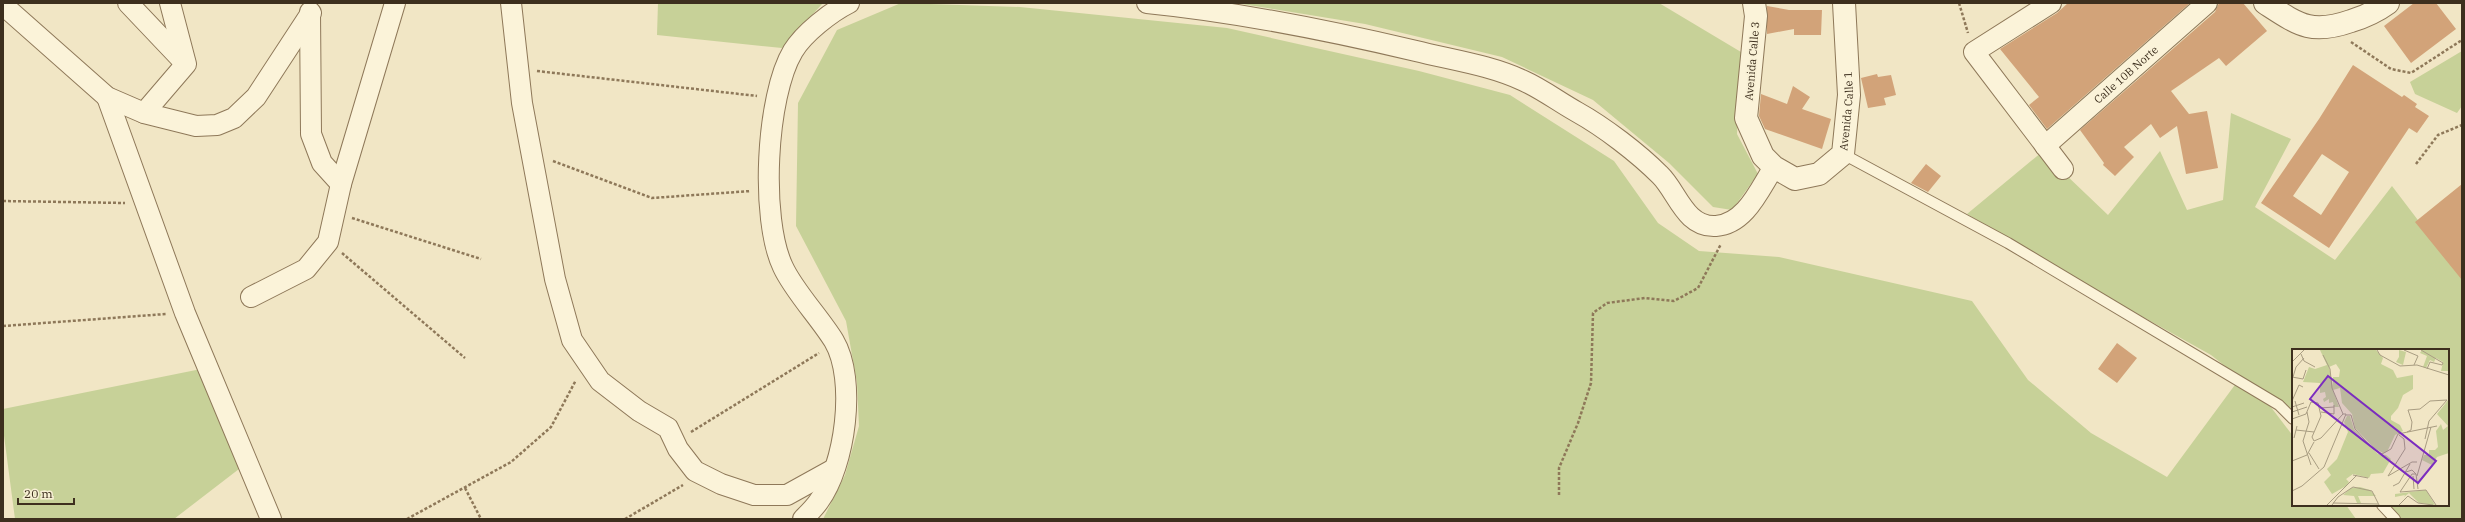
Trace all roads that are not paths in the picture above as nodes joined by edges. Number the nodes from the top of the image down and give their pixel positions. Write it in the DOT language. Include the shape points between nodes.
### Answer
graph roads {
  1 [pos="128,3"];
  2 [pos="170,3"];
  3 [pos="395,3"];
  4 [pos="511,3"];
  5 [pos="850,3"];
  6 [pos="1147,3"];
  7 [pos="1754,3"];
  8 [pos="1844,3"];
  9 [pos="2051,3"];
  10 [pos="2207,3"];
  11 [pos="2265,3"];
  12 [pos="2388,3"];
  13 [pos="3,5"];
  14 [pos="310,8"];
  15 [pos="186,64"];
  16 [pos="107,97"];
  17 [pos="144,113"];
  18 [pos="1746,118"];
  19 [pos="2045,146"];
  20 [pos="1843,154"];
  21 [pos="1774,167"];
  22 [pos="2062,169"];
  23 [pos="341,184"];
  24 [pos="251,297"];
  25 [pos="2292,418"];
  26 [pos="834,469"];
  27 [pos="2383,506"];
  28 [pos="271,519"];
  29 [pos="803,519"];
  30 [pos="2395,519"];
  1 -- 15 [label="street"];
  2 -- 15 [label="street"];
  3 -- 23 [label="street"];
  4 -- 26 [label="street" via="518,69 555,279 572,340 577,348 600,381 639,411 668,428 695,471 721,484 754,495 787,495"];
  5 -- 26 [label="street" via="829,13 793,51 775,98 769,190 770,223 783,267 835,343 843,369 848,404"];
  6 -- 21 [label="street" via="1190,7 1323,29 1497,70 1525,81 1591,121 1662,176 1678,204 1697,221 1715,226 1734,221 1746,210"];
  7 -- 18 [label="street, Avenida Calle 3" via="1756,16"];
  8 -- 20 [label="street, Avenida Calle 1" via="1849,95"];
  9 -- 19 [label="street" via="1974,52"];
  10 -- 19 [label="street, Calle 10B Norte"];
  11 -- 12 [label="street" via="2299,24 2315,28 2332,28 2362,17"];
  13 -- 16 [label="street"];
  14 -- 17 [label="street" via="256,97 234,118 217,125 196,126"];
  14 -- 23 [label="street" via="311,134 322,163"];
  15 -- 17 [label="street"];
  16 -- 17 [label="street"];
  16 -- 28 [label="street" via="185,313"];
  18 -- 21 [label="street, Avenida Calle 1" via="1763,156"];
  19 -- 22 [label="street"];
  20 -- 21 [label="street, Avenida Calle 1" via="1819,174 1795,179"];
  20 -- 25 [label="lane" via="2060,274 2279,405"];
  23 -- 24 [label="street" via="328,242 306,269"];
  26 -- 29 [label="street" via="820,500"];
  27 -- 30 [label="lane"];
}
